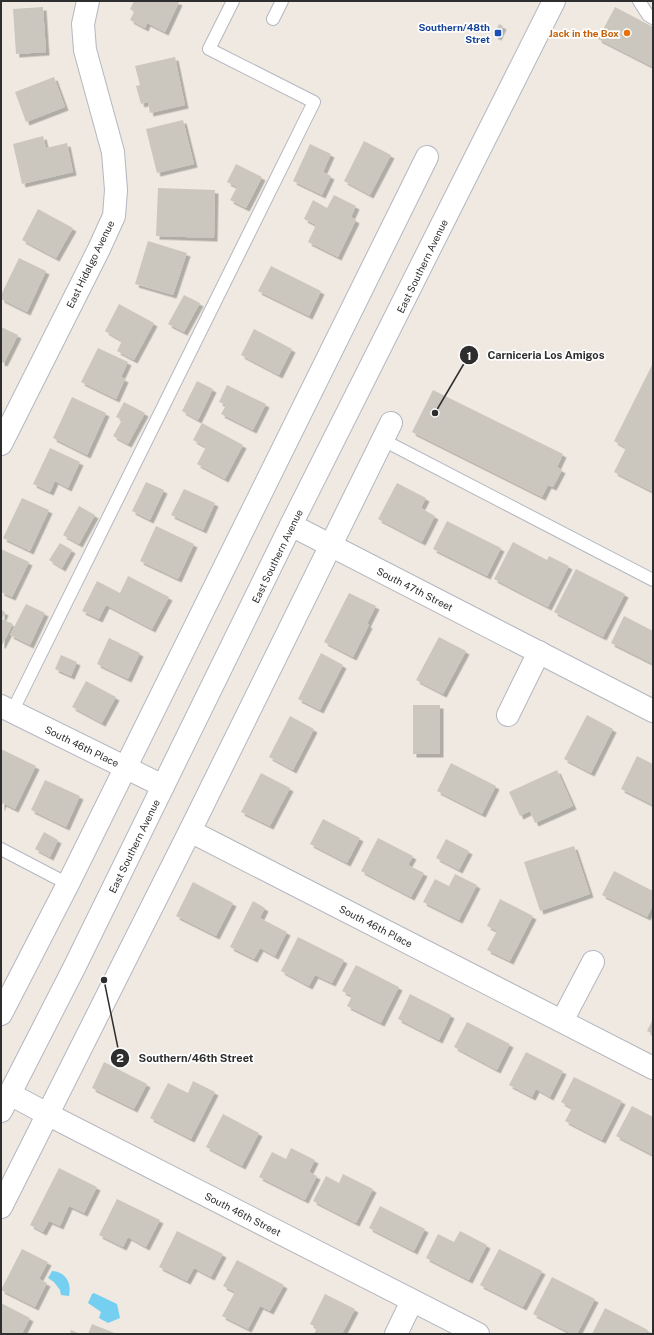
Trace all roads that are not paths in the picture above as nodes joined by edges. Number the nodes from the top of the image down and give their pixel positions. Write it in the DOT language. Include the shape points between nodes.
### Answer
graph roads {
  1 [pos="88,1"];
  2 [pos="233,1"];
  3 [pos="282,1"];
  4 [pos="554,1"];
  5 [pos="639,1"];
  6 [pos="653,18"];
  7 [pos="273,19"];
  8 [pos="427,157"];
  9 [pos="387,431"];
  10 [pos="1,444"];
  11 [pos="292,525"];
  12 [pos="330,546"];
  13 [pos="653,580"];
  14 [pos="539,652"];
  15 [pos="7,709"];
  16 [pos="653,711"];
  17 [pos="508,715"];
  18 [pos="126,768"];
  19 [pos="163,786"];
  20 [pos="190,831"];
  21 [pos="1,849"];
  22 [pos="68,884"];
  23 [pos="593,962"];
  24 [pos="1,1014"];
  25 [pos="562,1021"];
  26 [pos="653,1068"];
  27 [pos="5,1102"];
  28 [pos="47,1114"];
  29 [pos="1,1207"];
  30 [pos="412,1301"];
  31 [pos="396,1334"];
  32 [pos="478,1334"];
  1 -- 10 [label="street, East Hidalgo Avenue" via="83,24 85,50 114,152 114,216"];
  2 -- 15 [label="lane" via="209,49 314,102"];
  3 -- 7 [label="lane"];
  4 -- 11 [label="street, East Southern Avenue"];
  5 -- 6 [label="lane"];
  8 -- 18 [label="street"];
  9 -- 12 [label="street"];
  9 -- 13 [label="lane"];
  11 -- 12 [label="street, South 47th Street"];
  11 -- 19 [label="street, East Southern Avenue"];
  12 -- 14 [label="street, South 47th Street"];
  12 -- 20 [label="street"];
  14 -- 16 [label="street, South 47th Street"];
  14 -- 17 [label="street"];
  15 -- 18 [label="street, South 46th Place"];
  18 -- 19 [label="street, South 46th Place"];
  18 -- 22 [label="street"];
  19 -- 27 [label="street, East Southern Avenue"];
  20 -- 25 [label="street, South 46th Place"];
  20 -- 28 [label="street"];
  21 -- 22 [label="lane"];
  22 -- 24 [label="street"];
  23 -- 25 [label="street"];
  25 -- 26 [label="street, South 46th Place"];
  27 -- 28 [label="street, South 46th Street"];
  28 -- 29 [label="street"];
  28 -- 30 [label="street, South 46th Street"];
  30 -- 31 [label="street"];
  30 -- 32 [label="street, South 46th Street"];
}
